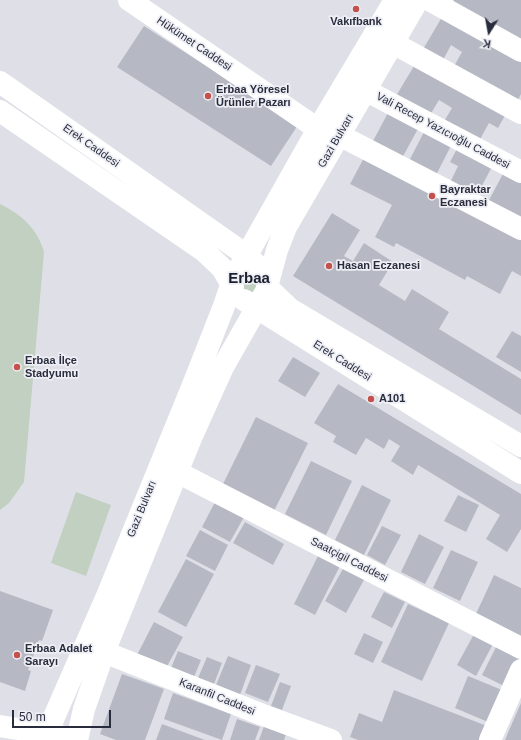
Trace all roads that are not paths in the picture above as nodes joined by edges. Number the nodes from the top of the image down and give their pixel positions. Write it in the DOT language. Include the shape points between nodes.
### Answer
graph roads {
  1 [pos="128,0"];
  2 [pos="396,0"];
  3 [pos="418,0"];
  4 [pos="429,0"];
  5 [pos="393,43"];
  6 [pos="521,51"];
  7 [pos="0,82"];
  8 [pos="365,90"];
  9 [pos="0,111"];
  10 [pos="521,113"];
  11 [pos="329,132"];
  12 [pos="521,172"];
  13 [pos="521,229"];
  14 [pos="248,283"];
  15 [pos="521,446"];
  16 [pos="177,472"];
  17 [pos="521,473"];
  18 [pos="521,648"];
  19 [pos="104,652"];
  20 [pos="521,670"];
  21 [pos="0,726"];
  22 [pos="59,738"];
  23 [pos="331,740"];
  24 [pos="490,740"];
  1 -- 11 [label="street, Hükümet Caddesi"];
  2 -- 11 [label="street, Gazi Bulvarı"];
  3 -- 5 [label="street, Gazi Bulvarı"];
  4 -- 6 [label="street"];
  5 -- 8 [label="street, Gazi Bulvarı"];
  5 -- 10 [label="street"];
  7 -- 14 [label="street, Erek Caddesi"];
  8 -- 11 [label="street, Gazi Bulvarı"];
  8 -- 12 [label="street, Vali Recep Yazıcıoğlu Caddesi"];
  9 -- 14 [label="street, Erek Caddesi" via="194,243 222,268"];
  11 -- 13 [label="street, Hükümet Caddesi"];
  11 -- 14 [label="street, Gazi Bulvarı"];
  11 -- 14 [label="street, Gazi Bulvarı" via="281,237"];
  14 -- 15 [label="street, Erek Caddesi"];
  14 -- 16 [label="street, Gazi Bulvarı" via="220,373"];
  14 -- 17 [label="street, Erek Caddesi"];
  14 -- 22 [label="street, Gazi Bulvarı" via="224,306 113,581"];
  16 -- 18 [label="street, Saatçigil Caddesi"];
  16 -- 19 [label="street, Gazi Bulvarı"];
  19 -- 22 [label="street, Gazi Bulvarı" via="84,709"];
  19 -- 23 [label="street, Karanfil Caddesi"];
  20 -- 24 [label="street"];
  21 -- 22 [label="street"];
}
